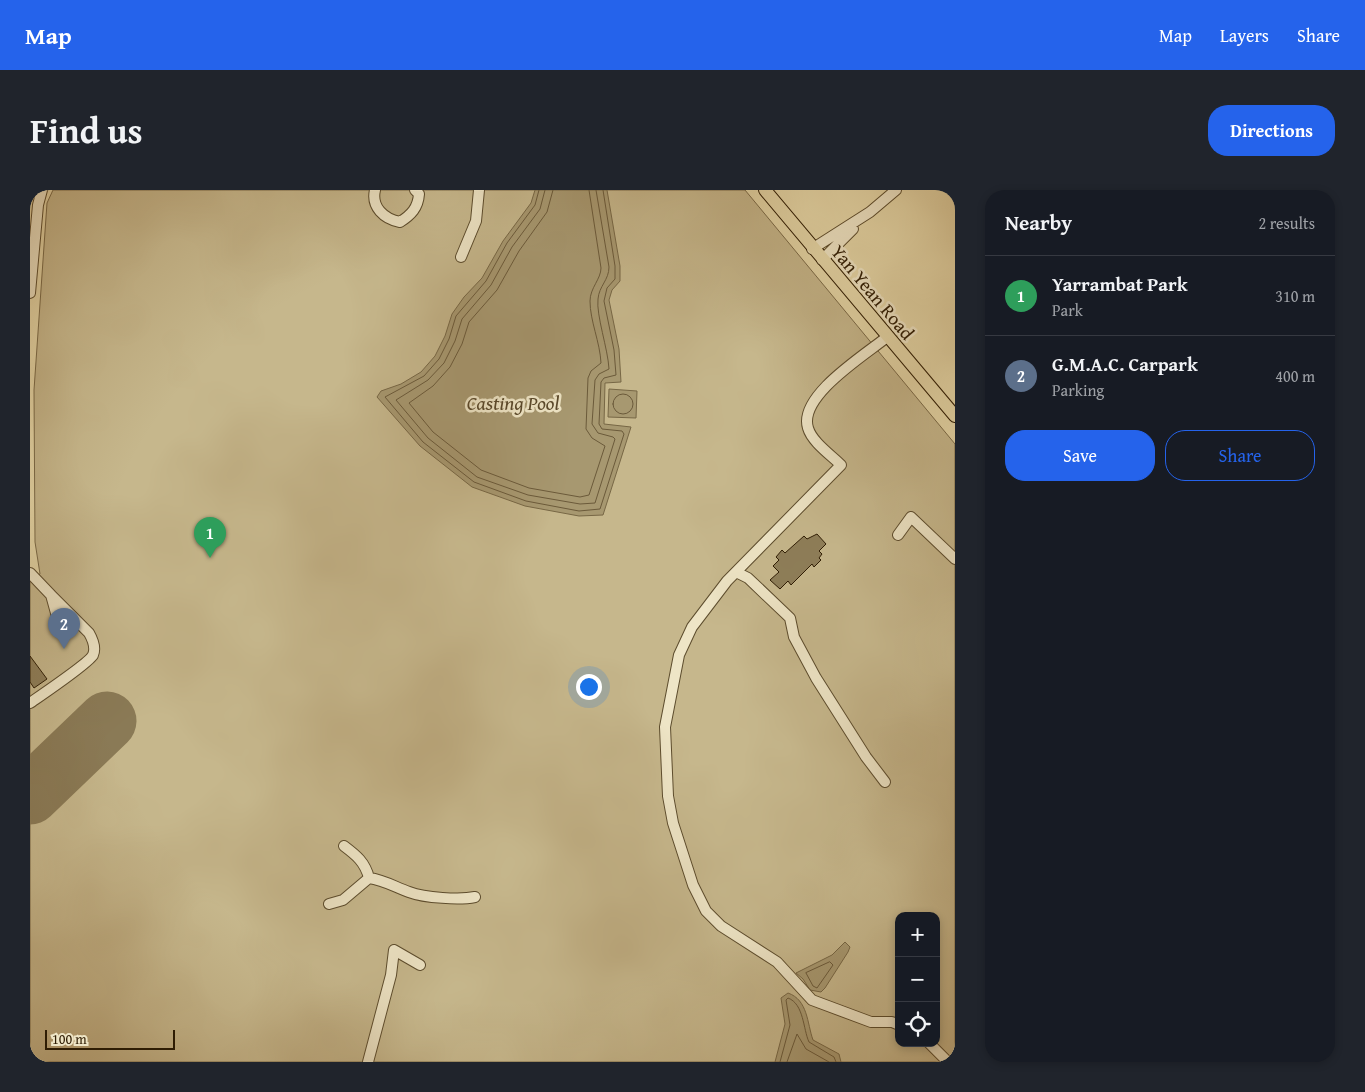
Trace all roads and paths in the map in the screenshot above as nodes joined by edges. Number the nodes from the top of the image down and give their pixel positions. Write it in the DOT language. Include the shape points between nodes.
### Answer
graph roads {
  1 [pos="42,190"];
  2 [pos="375,190"];
  3 [pos="415,190"];
  4 [pos="479,190"];
  5 [pos="765,190"];
  6 [pos="896,190"];
  7 [pos="870,212"];
  8 [pos="812,249"];
  9 [pos="461,257"];
  10 [pos="822,260"];
  11 [pos="30,293"];
  12 [pos="887,336"];
  13 [pos="955,416"];
  14 [pos="898,535"];
  15 [pos="955,559"];
  16 [pos="736,572"];
  17 [pos="30,573"];
  18 [pos="51,594"];
  19 [pos="59,624"];
  20 [pos="30,703"];
  21 [pos="885,782"];
  22 [pos="344,846"];
  23 [pos="369,878"];
  24 [pos="475,897"];
  25 [pos="329,904"];
  26 [pos="420,965"];
  27 [pos="895,1024"];
  28 [pos="933,1047"];
  29 [pos="368,1062"];
  30 [pos="948,1062"];
  1 -- 11 [label="street"];
  2 -- 3 [label="street" via="374,197 380,212 388,219 400,222 411,215 418,204"];
  4 -- 9 [label="street" via="476,221"];
  5 -- 8 [label="main road, Yan Yean Road"];
  6 -- 7 [label="street"];
  7 -- 8 [label="street"];
  7 -- 10 [label="street"];
  8 -- 10 [label="main road, Yan Yean Road"];
  10 -- 12 [label="main road, Yan Yean Road"];
  12 -- 13 [label="main road, Yan Yean Road"];
  12 -- 16 [label="street" via="817,394 807,413 812,435 841,465"];
  14 -- 15 [label="street" via="911,517"];
  16 -- 21 [label="street" via="748,578 790,618 794,637 816,678"];
  16 -- 27 [label="street" via="692,627 679,655 665,727 672,823 693,884 706,911 722,926 777,962 812,1000 871,1022"];
  17 -- 18 [label="street"];
  18 -- 19 [label="street"];
  18 -- 20 [label="street" via="89,633 94,652 87,663"];
  22 -- 23 [label="street" via="359,858"];
  23 -- 24 [label="street" via="411,893 462,900"];
  23 -- 25 [label="street" via="343,900"];
  26 -- 29 [label="street" via="394,950 391,975"];
  28 -- 30 [label="street"];
}
